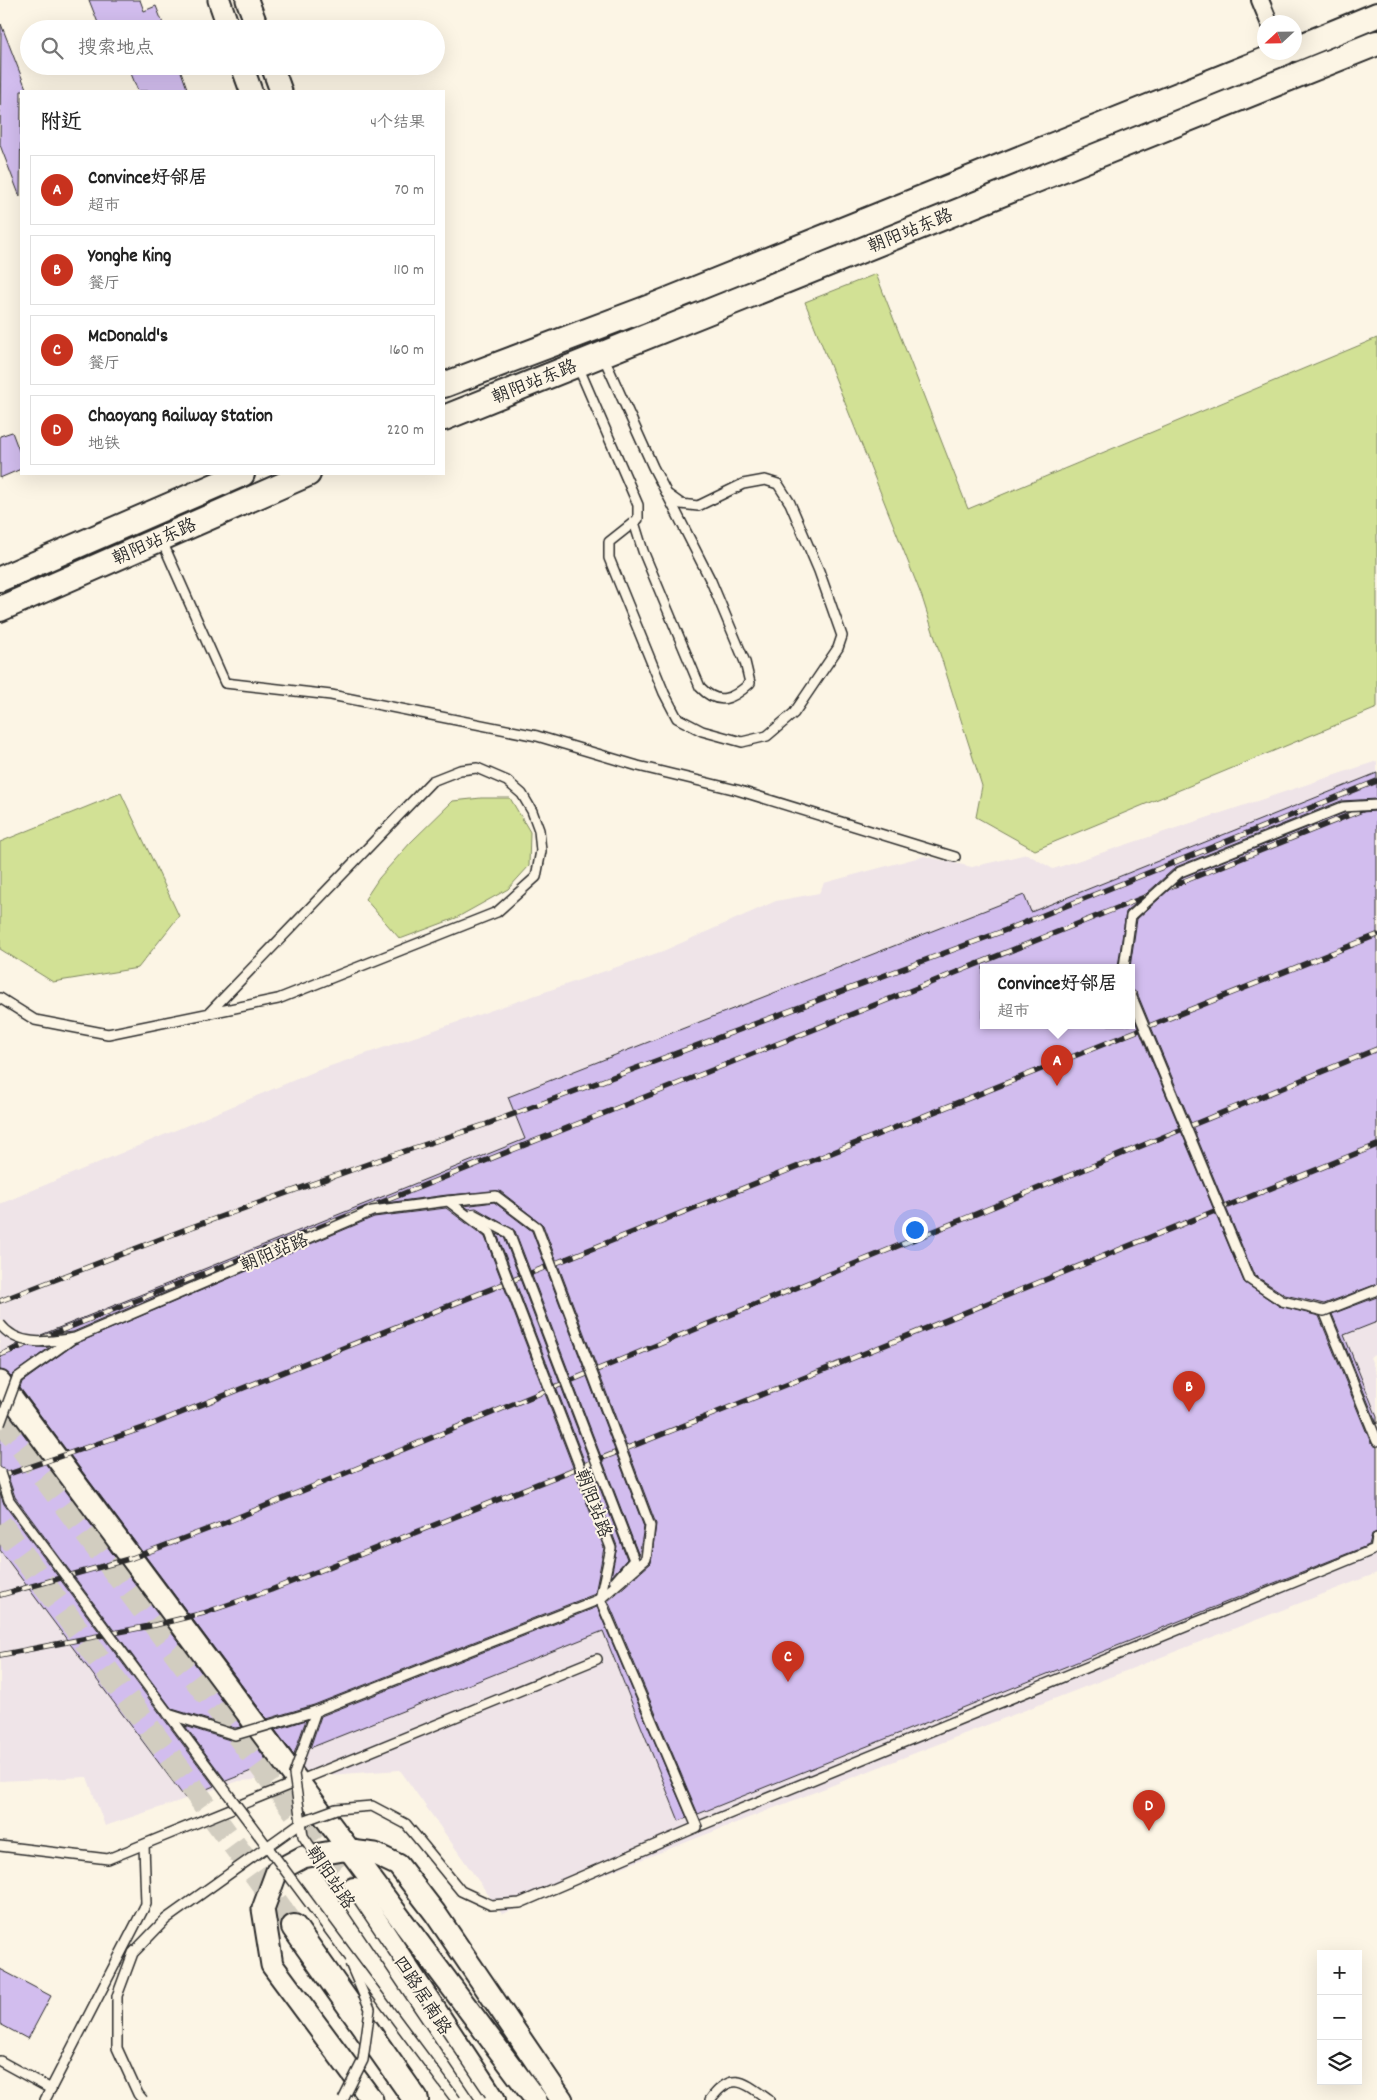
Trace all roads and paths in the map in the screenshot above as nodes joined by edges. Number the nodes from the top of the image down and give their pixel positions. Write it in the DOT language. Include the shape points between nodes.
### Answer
graph roads {
  1 [pos="219,0"];
  2 [pos="247,0"];
  3 [pos="1260,0"];
  4 [pos="1266,15"];
  5 [pos="1377,15"];
  6 [pos="226,20"];
  7 [pos="255,20"];
  8 [pos="1377,44"];
  9 [pos="1302,45"];
  10 [pos="1265,60"];
  11 [pos="1287,60"];
  12 [pos="245,75"];
  13 [pos="275,75"];
  14 [pos="1291,78"];
  15 [pos="251,90"];
  16 [pos="281,90"];
  17 [pos="603,354"];
  18 [pos="577,364"];
  19 [pos="445,385"];
  20 [pos="445,418"];
  21 [pos="240,475"];
  22 [pos="306,475"];
  23 [pos="667,494"];
  24 [pos="634,522"];
  25 [pos="161,538"];
  26 [pos="0,579"];
  27 [pos="0,609"];
  28 [pos="1377,805"];
  29 [pos="955,858"];
  30 [pos="1124,964"];
  31 [pos="0,998"];
  32 [pos="1135,1005"];
  33 [pos="208,1014"];
  34 [pos="448,1201"];
  35 [pos="1377,1290"];
  36 [pos="1324,1311"];
  37 [pos="0,1324"];
  38 [pos="75,1338"];
  39 [pos="0,1382"];
  40 [pos="0,1424"];
  41 [pos="1377,1441"];
  42 [pos="0,1473"];
  43 [pos="1377,1538"];
  44 [pos="600,1599"];
  45 [pos="597,1659"];
  46 [pos="316,1712"];
  47 [pos="168,1714"];
  48 [pos="698,1827"];
  49 [pos="144,1845"];
  50 [pos="0,1846"];
  51 [pos="354,1890"];
  52 [pos="294,1927"];
  53 [pos="343,1946"];
  54 [pos="0,2061"];
  55 [pos="51,2089"];
  56 [pos="46,2100"];
  57 [pos="143,2100"];
  58 [pos="343,2100"];
  59 [pos="372,2100"];
  60 [pos="416,2100"];
  61 [pos="456,2100"];
  62 [pos="481,2100"];
  63 [pos="492,2100"];
  64 [pos="536,2100"];
  65 [pos="562,2100"];
  66 [pos="710,2100"];
  67 [pos="769,2100"];
  1 -- 6 [label="street"];
  2 -- 7 [label="street"];
  3 -- 4 [label="street"];
  5 -- 9 [label="main road, 朝阳站东路"];
  8 -- 14 [label="main road, 朝阳站东路"];
  10 -- 19 [label="main road, 朝阳站东路" via="652,306"];
  11 -- 14 [label="street"];
  12 -- 15 [label="street"];
  13 -- 16 [label="street"];
  14 -- 17 [label="main road, 朝阳站东路"];
  17 -- 18 [label="main road, 朝阳站东路"];
  17 -- 23 [label="lane"];
  18 -- 20 [label="main road, 朝阳站东路"];
  18 -- 24 [label="lane" via="638,504 638,519"];
  21 -- 26 [label="main road, 朝阳站东路"];
  22 -- 25 [label="main road, 朝阳站东路"];
  23 -- 24 [label="lane" via="711,582 745,662 750,683 740,693 724,699 711,698 700,687"];
  23 -- 24 [label="lane" via="681,504 698,506 743,484 765,480 778,484 790,503 819,571 842,636 838,648 794,713 767,736 742,742 702,730 677,718 609,558 609,542"];
  25 -- 27 [label="main road, 朝阳站东路"];
  25 -- 29 [label="lane" via="225,683 331,695 537,736 747,793"];
  28 -- 30 [label="lane, bridge" via="1343,807 1180,872 1131,916"];
  31 -- 33 [label="lane" via="35,1020 108,1034"];
  32 -- 36 [label="lane, bridge" via="1249,1280 1282,1301"];
  33 -- 33 [label="lane" via="278,999 497,912 536,877 542,851 539,830 522,794 507,781 477,768 460,770 432,782"];
  34 -- 38 [label="lane, 朝阳站路, bridge" via="372,1210"];
  34 -- 44 [label="lane, 朝阳站路, bridge" via="490,1233 611,1548"];
  34 -- 44 [label="lane, bridge" via="509,1233 631,1550 634,1560"];
  34 -- 44 [label="lane, bridge" via="496,1196 537,1227 650,1526 646,1559"];
  35 -- 36 [label="lane, bridge"];
  36 -- 41 [label="lane"];
  37 -- 38 [label="lane, 朝阳站路, bridge" via="7,1333 39,1343"];
  38 -- 40 [label="lane, bridge" via="17,1378"];
  39 -- 64 [label="street"];
  42 -- 47 [label="lane, 朝阳站路, bridge" via="9,1500"];
  43 -- 48 [label="lane" via="1374,1549"];
  44 -- 46 [label="lane, bridge"];
  44 -- 48 [label="lane, bridge"];
  45 -- 49 [label="lane"];
  46 -- 47 [label="lane, bridge" via="235,1735"];
  46 -- 62 [label="lane, 朝阳站路, bridge" via="294,1774 303,1836"];
  47 -- 53 [label="lane, 朝阳站路, bridge"];
  48 -- 57 [label="lane, bridge" via="520,1903 491,1904 461,1891 406,1824 372,1806 336,1809 303,1821 166,1919 133,1954 117,1996 117,2048"];
  49 -- 50 [label="lane" via="108,1859"];
  49 -- 55 [label="lane" via="146,1904"];
  51 -- 63 [label="main road, 四路居南路"];
  52 -- 60 [label="main road"];
  53 -- 58 [label="lane, bridge" via="370,2009 363,2060"];
  53 -- 61 [label="lane, 朝阳站路, bridge"];
  54 -- 55 [label="lane"];
  55 -- 56 [label="lane"];
  59 -- 65 [label="street" via="272,1965 263,1909 278,1870 303,1856 344,1850 375,1854 398,1865 435,1913"];
  66 -- 67 [label="lane" via="724,2085 735,2081 746,2083"];
}
